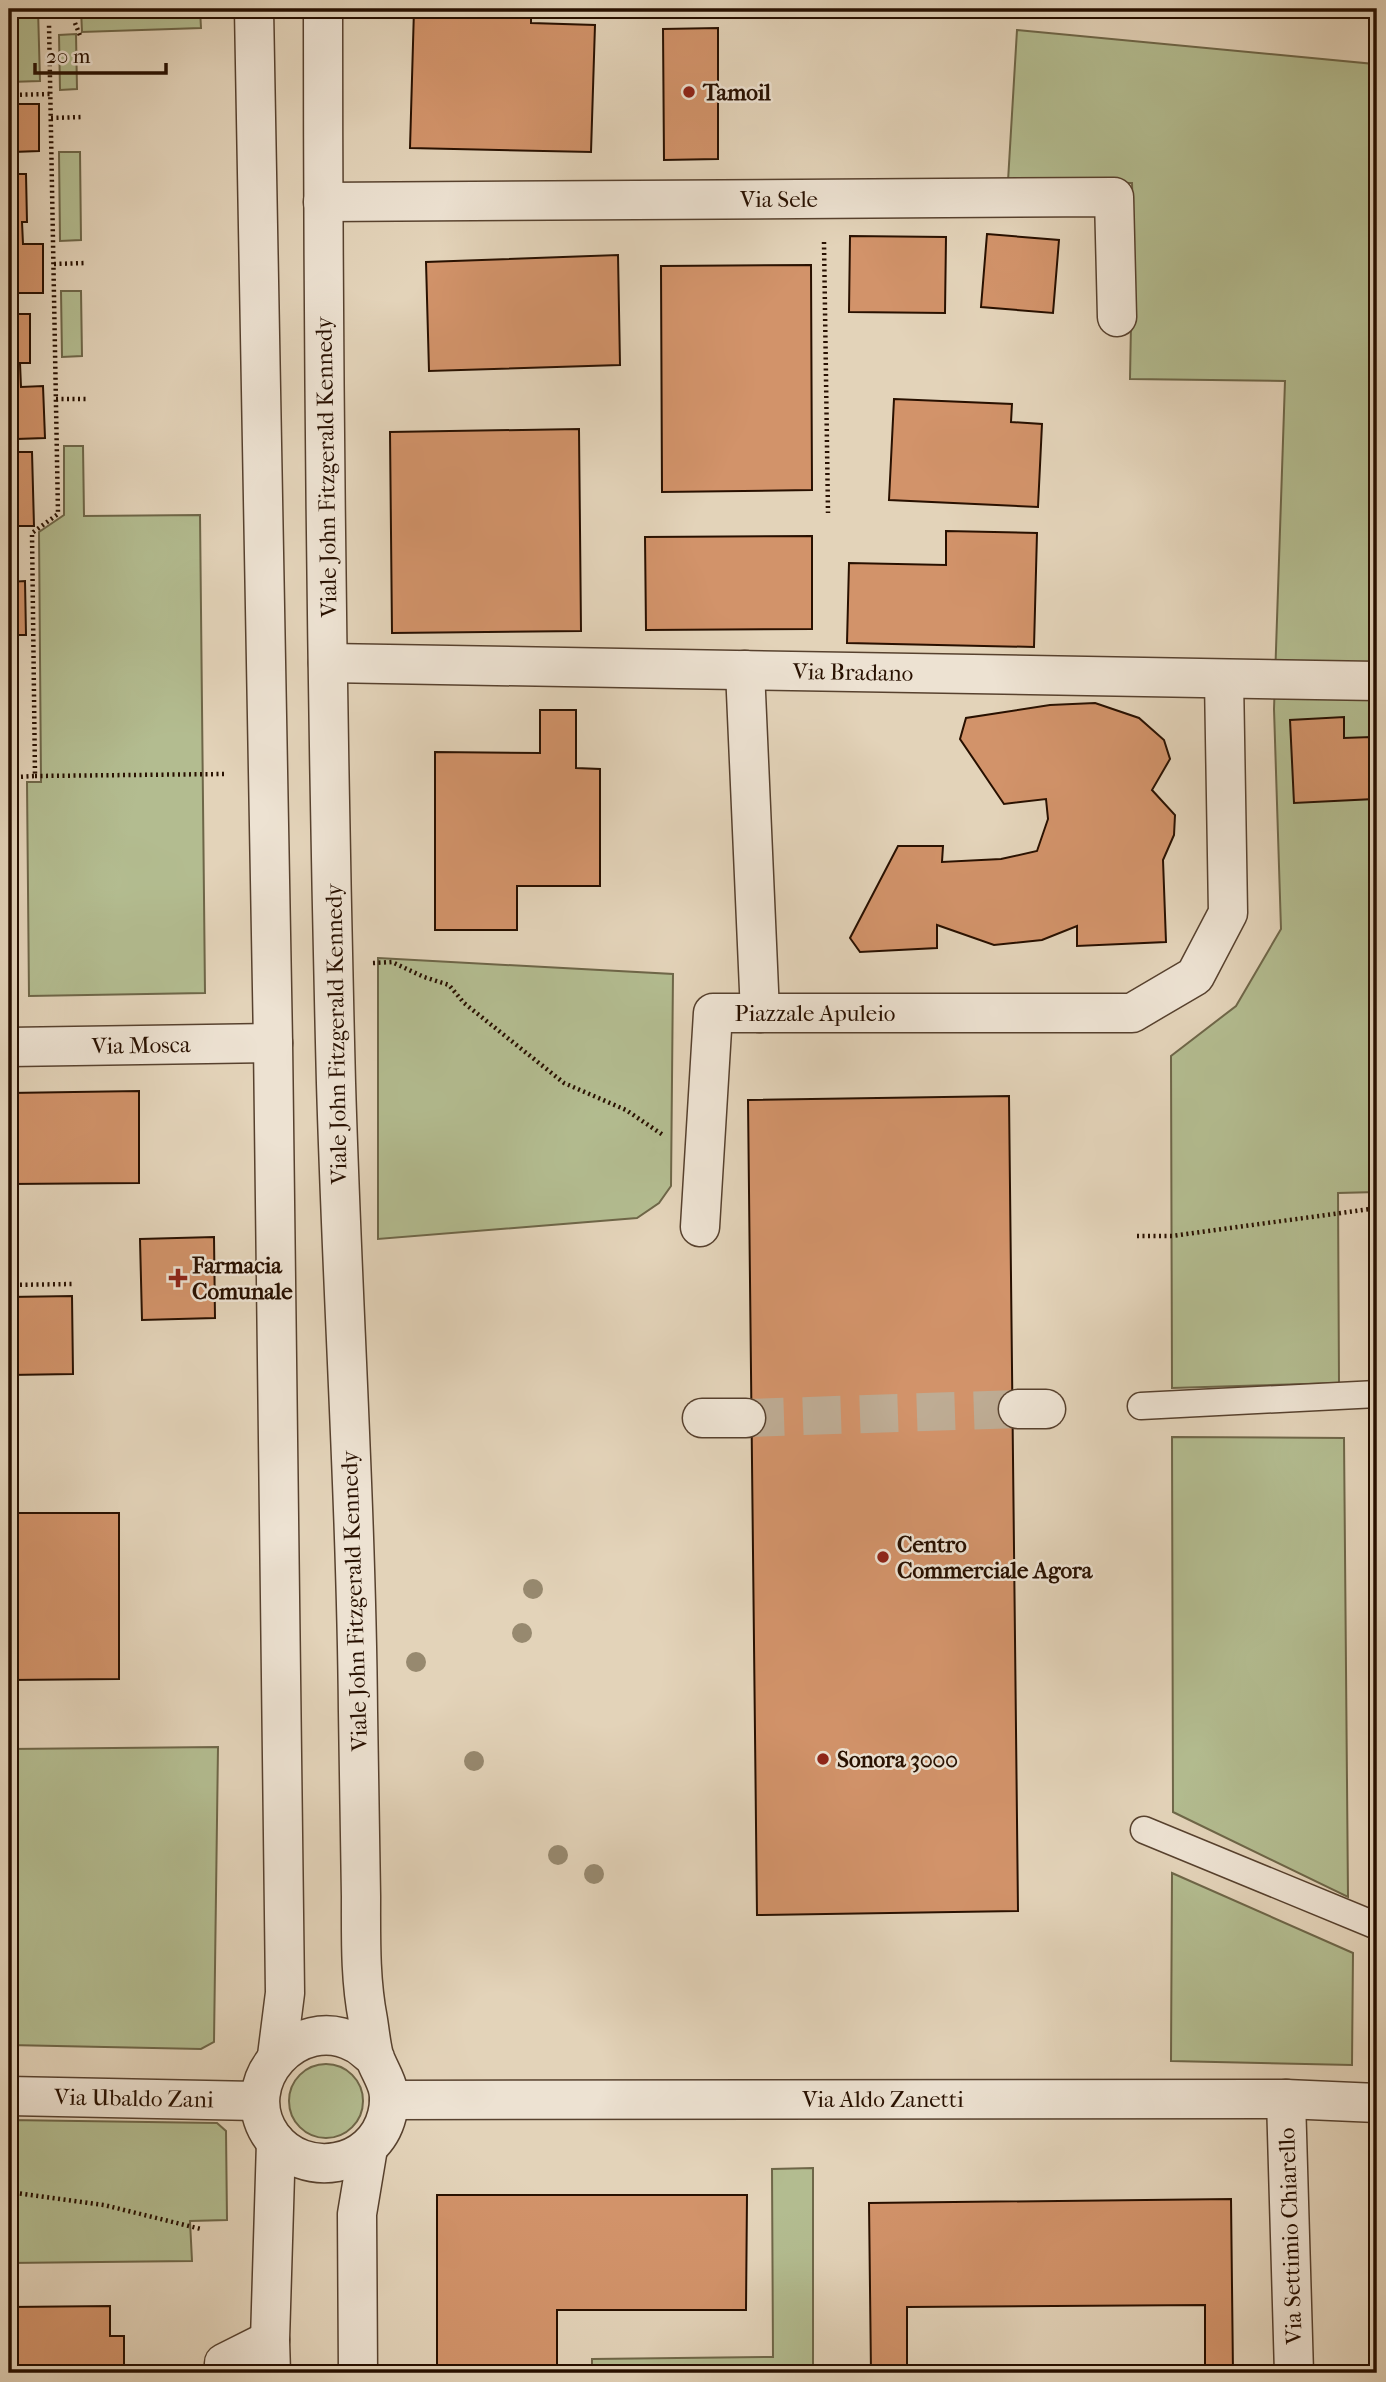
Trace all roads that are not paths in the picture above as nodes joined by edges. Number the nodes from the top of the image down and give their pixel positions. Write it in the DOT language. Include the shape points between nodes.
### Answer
graph roads {
  1 [pos="254,9"];
  2 [pos="323,9"];
  3 [pos="323,202"];
  4 [pos="1117,317"];
  5 [pos="328,663"];
  6 [pos="745,670"];
  7 [pos="1224,679"];
  8 [pos="1377,681"];
  9 [pos="760,1013"];
  10 [pos="273,1043"];
  11 [pos="9,1047"];
  12 [pos="700,1227"];
  13 [pos="1377,1394"];
  14 [pos="1142,1406"];
  15 [pos="702,1418"];
  16 [pos="746,1418"];
  17 [pos="1144,1830"];
  18 [pos="1377,1927"];
  19 [pos="277,2056"];
  20 [pos="375,2058"];
  21 [pos="9,2096"];
  22 [pos="1286,2099"];
  23 [pos="389,2100"];
  24 [pos="259,2101"];
  25 [pos="1377,2103"];
  26 [pos="276,2142"];
  27 [pos="368,2148"];
  28 [pos="271,2357"];
  29 [pos="225,2373"];
  30 [pos="358,2373"];
  31 [pos="1294,2373"];
  1 -- 10 [label="street"];
  2 -- 3 [label="street, Viale John Fitzgerald Kennedy"];
  3 -- 4 [label="street, Via Sele" via="1114,197"];
  3 -- 5 [label="street, Viale John Fitzgerald Kennedy"];
  5 -- 6 [label="street, Via Bradano"];
  5 -- 20 [label="street, Viale John Fitzgerald Kennedy" via="336,1086 358,1690 362,1987"];
  6 -- 7 [label="street, Via Bradano"];
  6 -- 9 [label="street"];
  7 -- 8 [label="street, Via Bradano"];
  7 -- 9 [label="street, Piazzale Apuleio" via="1228,914 1195,976 1132,1013"];
  9 -- 12 [label="street, Piazzale Apuleio" via="713,1013"];
  10 -- 11 [label="street, Via Mosca"];
  10 -- 19 [label="street" via="285,1993"];
  13 -- 14 [label="lane"];
  15 -- 16 [label="street"];
  17 -- 18 [label="lane"];
  19 -- 20 [label="street" via="294,2043 315,2036 337,2036 358,2044"];
  19 -- 24 [label="street" via="264,2077"];
  20 -- 23 [label="street, Viale John Fitzgerald Kennedy" via="386,2077"];
  21 -- 24 [label="street, Via Ubaldo Zani"];
  22 -- 23 [label="street, Via Aldo Zanetti"];
  22 -- 25 [label="street, Via Aldo Zanetti"];
  22 -- 31 [label="street, Via Settimio Chiarello"];
  23 -- 27 [label="street, Viale John Fitzgerald Kennedy" via="380,2134"];
  24 -- 26 [label="street" via="267,2130"];
  26 -- 27 [label="street" via="311,2163 351,2159"];
  26 -- 28 [label="street"];
  27 -- 30 [label="street, Viale John Fitzgerald Kennedy" via="357,2214"];
  28 -- 29 [label="street" via="224,2362"];
}
